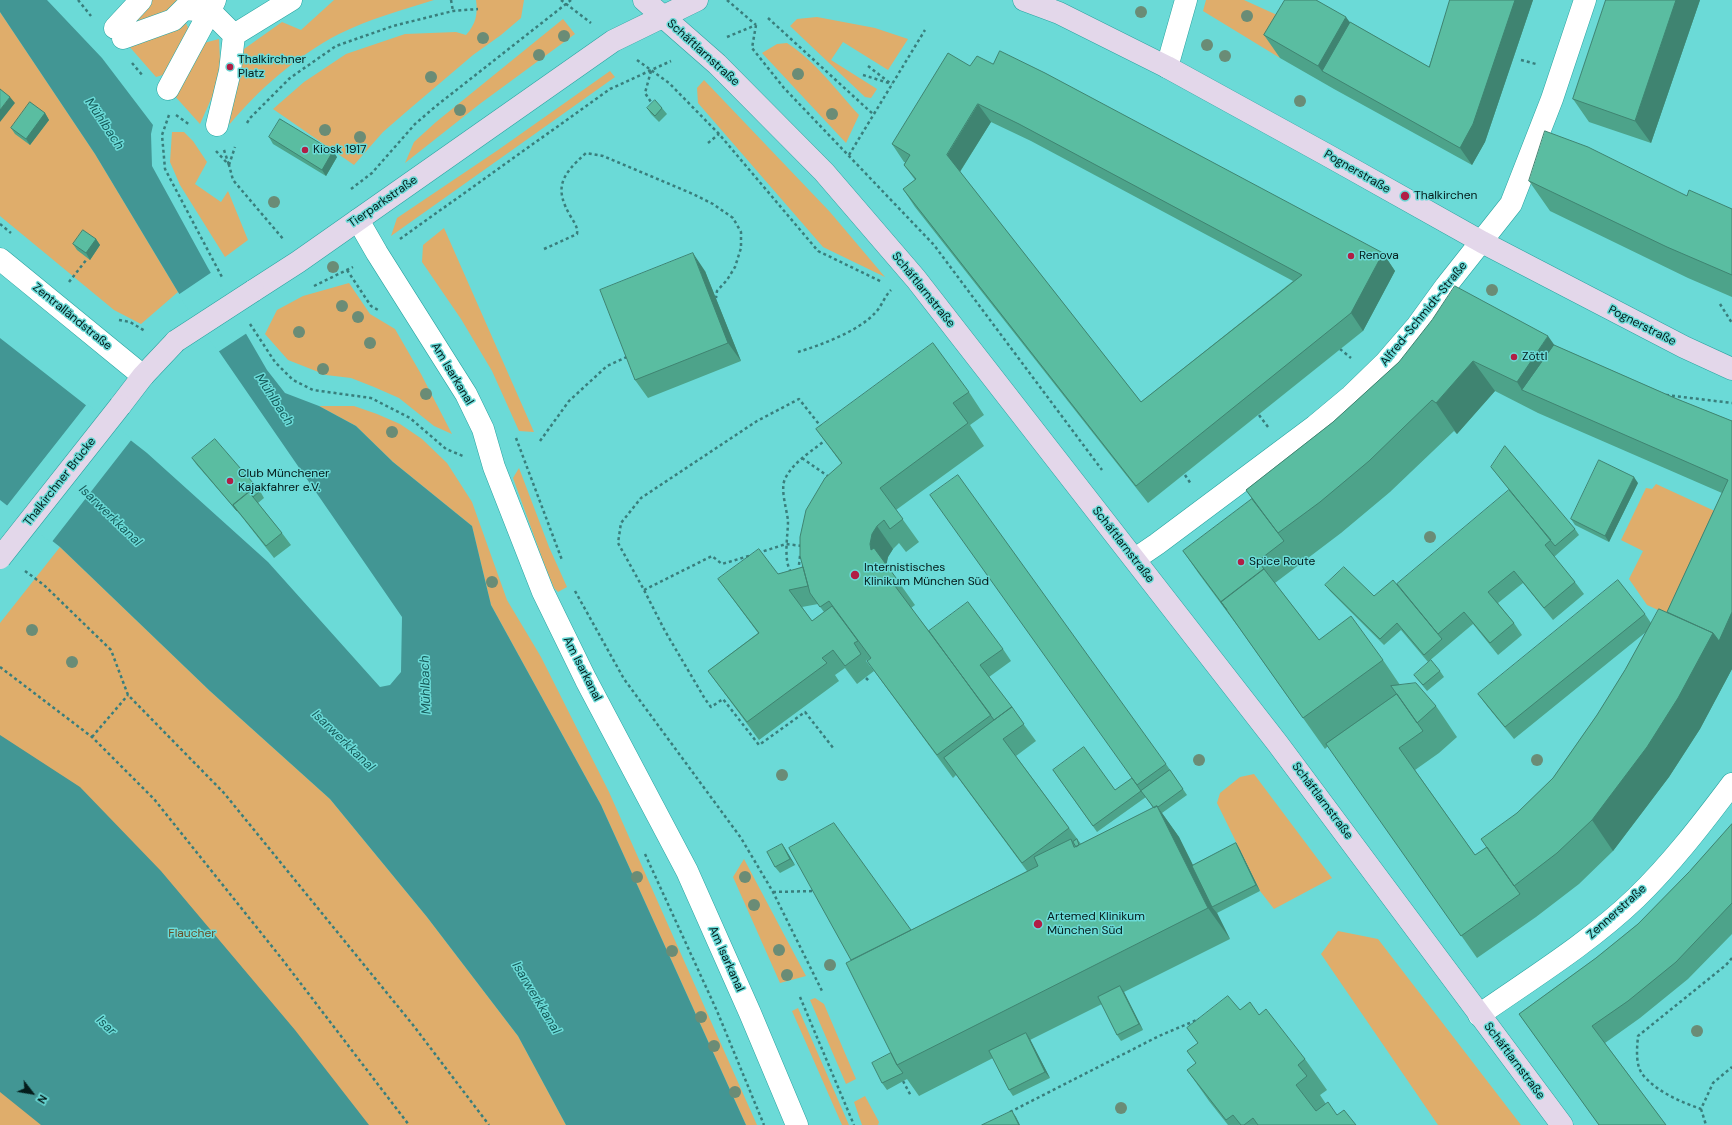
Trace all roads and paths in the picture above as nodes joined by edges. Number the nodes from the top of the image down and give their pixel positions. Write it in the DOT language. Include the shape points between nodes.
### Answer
graph roads {
  1 [pos="141,0"];
  2 [pos="291,0"];
  3 [pos="451,0"];
  4 [pos="561,0"];
  5 [pos="571,0"];
  6 [pos="644,0"];
  7 [pos="697,0"];
  8 [pos="726,0"];
  9 [pos="1024,0"];
  10 [pos="1186,0"];
  11 [pos="1585,0"];
  12 [pos="184,4"];
  13 [pos="566,4"];
  14 [pos="212,6"];
  15 [pos="478,9"];
  16 [pos="453,11"];
  17 [pos="662,17"];
  18 [pos="768,18"];
  19 [pos="756,25"];
  20 [pos="925,30"];
  21 [pos="234,35"];
  22 [pos="868,66"];
  23 [pos="1167,67"];
  24 [pos="651,71"];
  25 [pos="863,75"];
  26 [pos="892,84"];
  27 [pos="168,89"];
  28 [pos="655,108"];
  29 [pos="874,115"];
  30 [pos="246,124"];
  31 [pos="217,125"];
  32 [pos="192,126"];
  33 [pos="718,134"];
  34 [pos="236,142"];
  35 [pos="708,143"];
  36 [pos="213,149"];
  37 [pos="849,155"];
  38 [pos="229,165"];
  39 [pos="372,173"];
  40 [pos="358,220"];
  41 [pos="283,239"];
  42 [pos="1482,242"];
  43 [pos="544,249"];
  44 [pos="376,253"];
  45 [pos="0,259"];
  46 [pos="87,259"];
  47 [pos="213,262"];
  48 [pos="910,272"];
  49 [pos="69,282"];
  50 [pos="313,286"];
  51 [pos="885,295"];
  52 [pos="716,298"];
  53 [pos="1720,304"];
  54 [pos="1732,323"];
  55 [pos="253,330"];
  56 [pos="798,352"];
  57 [pos="631,355"];
  58 [pos="1732,369"];
  59 [pos="142,376"];
  60 [pos="1665,394"];
  61 [pos="1732,404"];
  62 [pos="120,406"];
  63 [pos="516,437"];
  64 [pos="540,441"];
  65 [pos="464,457"];
  66 [pos="802,458"];
  67 [pos="832,479"];
  68 [pos="786,544"];
  69 [pos="0,558"];
  70 [pos="1135,559"];
  71 [pos="808,560"];
  72 [pos="564,566"];
  73 [pos="22,568"];
  74 [pos="795,574"];
  75 [pos="573,586"];
  76 [pos="644,590"];
  77 [pos="0,667"];
  78 [pos="866,678"];
  79 [pos="870,682"];
  80 [pos="128,695"];
  81 [pos="92,737"];
  82 [pos="834,749"];
  83 [pos="1732,784"];
  84 [pos="815,891"];
  85 [pos="773,892"];
  86 [pos="1732,958"];
  87 [pos="822,991"];
  88 [pos="800,998"];
  89 [pos="1479,1015"];
  90 [pos="1203,1018"];
  91 [pos="1732,1067"];
  92 [pos="903,1081"];
  93 [pos="911,1096"];
  94 [pos="1701,1109"];
  95 [pos="1004,1115"];
  96 [pos="409,1125"];
  97 [pos="489,1125"];
  98 [pos="797,1125"];
  99 [pos="854,1125"];
  100 [pos="1562,1125"];
  101 [pos="1706,1125"];
  1 -- 12 [label="street" via="119,33 173,20"];
  2 -- 21 [label="street"];
  3 -- 16 [label="path"];
  4 -- 13 [label="path"];
  5 -- 13 [label="path"];
  6 -- 17 [label="street, Schäftlarnstraße"];
  7 -- 17 [label="street"];
  8 -- 19 [label="path"];
  9 -- 23 [label="street, Pognerstraße" via="1059,14"];
  10 -- 23 [label="street"];
  11 -- 42 [label="street, Alfred-Schmidt-Straße" via="1552,99 1511,204"];
  12 -- 14 [label="street"];
  13 -- 39 [label="path" via="426,115"];
  14 -- 21 [label="street"];
  14 -- 27 [label="street"];
  15 -- 16 [label="path"];
  16 -- 30 [label="path" via="394,26 336,46 290,78"];
  17 -- 40 [label="street, Tierparkstraße" via="613,41"];
  17 -- 48 [label="street, Schäftlarnstraße" via="717,64 824,172"];
  18 -- 29 [label="path"];
  20 -- 26 [label="path"];
  21 -- 31 [label="street" via="230,71"];
  22 -- 26 [label="path"];
  23 -- 42 [label="street, Pognerstraße"];
  24 -- 28 [label="path" via="645,92"];
  24 -- 33 [label="path" via="669,83"];
  24 -- 44 [label="path" via="610,89 399,240"];
  25 -- 26 [label="path"];
  26 -- 29 [label="path"];
  29 -- 37 [label="path"];
  32 -- 47 [label="path" via="170,111 162,135 164,169"];
  33 -- 35 [label="path"];
  33 -- 48 [label="path" via="818,251 893,288"];
  34 -- 38 [label="path"];
  36 -- 38 [label="path"];
  38 -- 41 [label="path" via="233,180"];
  40 -- 44 [label="street, Am Isarkanal"];
  40 -- 59 [label="street, Tierparkstraße, bridge" via="176,341"];
  42 -- 58 [label="street, Pognerstraße" via="1684,347"];
  42 -- 70 [label="street, Alfred-Schmidt-Straße" via="1417,326 1385,363 1351,396 1315,426"];
  43 -- 52 [label="path" via="577,234 560,189 570,168 586,153 603,156 700,197 733,218 741,232 741,248 735,267 717,291"];
  44 -- 50 [label="path"];
  44 -- 98 [label="street, Am Isarkanal" via="466,394 483,429 494,467 543,592 586,680 687,871"];
  45 -- 59 [label="street, Zentralländstraße"];
  46 -- 49 [label="path"];
  48 -- 70 [label="street, Schäftlarnstraße"];
  51 -- 56 [label="path" via="876,312 864,322 838,337"];
  53 -- 54 [label="path"];
  55 -- 65 [label="path" via="275,362 293,380 313,390 371,398 410,418 446,449"];
  57 -- 64 [label="path" via="607,366 569,401"];
  59 -- 62 [label="street, Tierparkstraße"];
  60 -- 61 [label="path"];
  62 -- 69 [label="street, Thalkirchner Brücke, bridge"];
  63 -- 72 [label="path"];
  66 -- 67 [label="path"];
  66 -- 68 [label="path" via="784,480 788,521"];
  66 -- 76 [label="path" via="829,438 799,399 757,421 641,498 621,523 618,543"];
  68 -- 71 [label="path" via="808,546 802,545 799,565 807,567"];
  68 -- 74 [label="path" via="790,572"];
  68 -- 76 [label="path" via="722,564 712,556"];
  70 -- 89 [label="street, Schäftlarnstraße" via="1283,750"];
  73 -- 80 [label="path" via="44,585 111,650"];
  75 -- 85 [label="path" via="624,679 740,838"];
  76 -- 82 [label="path" via="665,631 711,707 723,699 759,745 805,712"];
  77 -- 81 [label="path"];
  78 -- 79 [label="path"];
  80 -- 81 [label="path"];
  80 -- 97 [label="path" via="224,793 413,1025"];
  81 -- 96 [label="path" via="154,799 282,958"];
  83 -- 89 [label="street, Zennerstraße" via="1678,852 1636,898 1596,933"];
  84 -- 85 [label="path"];
  85 -- 87 [label="path"];
  86 -- 94 [label="path" via="1638,1036 1636,1053 1642,1074 1660,1091"];
  88 -- 99 [label="path"];
  89 -- 100 [label="street, Schäftlarnstraße"];
  90 -- 95 [label="path" via="1152,1039"];
  91 -- 94 [label="path" via="1712,1083"];
  92 -- 93 [label="path"];
  94 -- 101 [label="path"];
}
